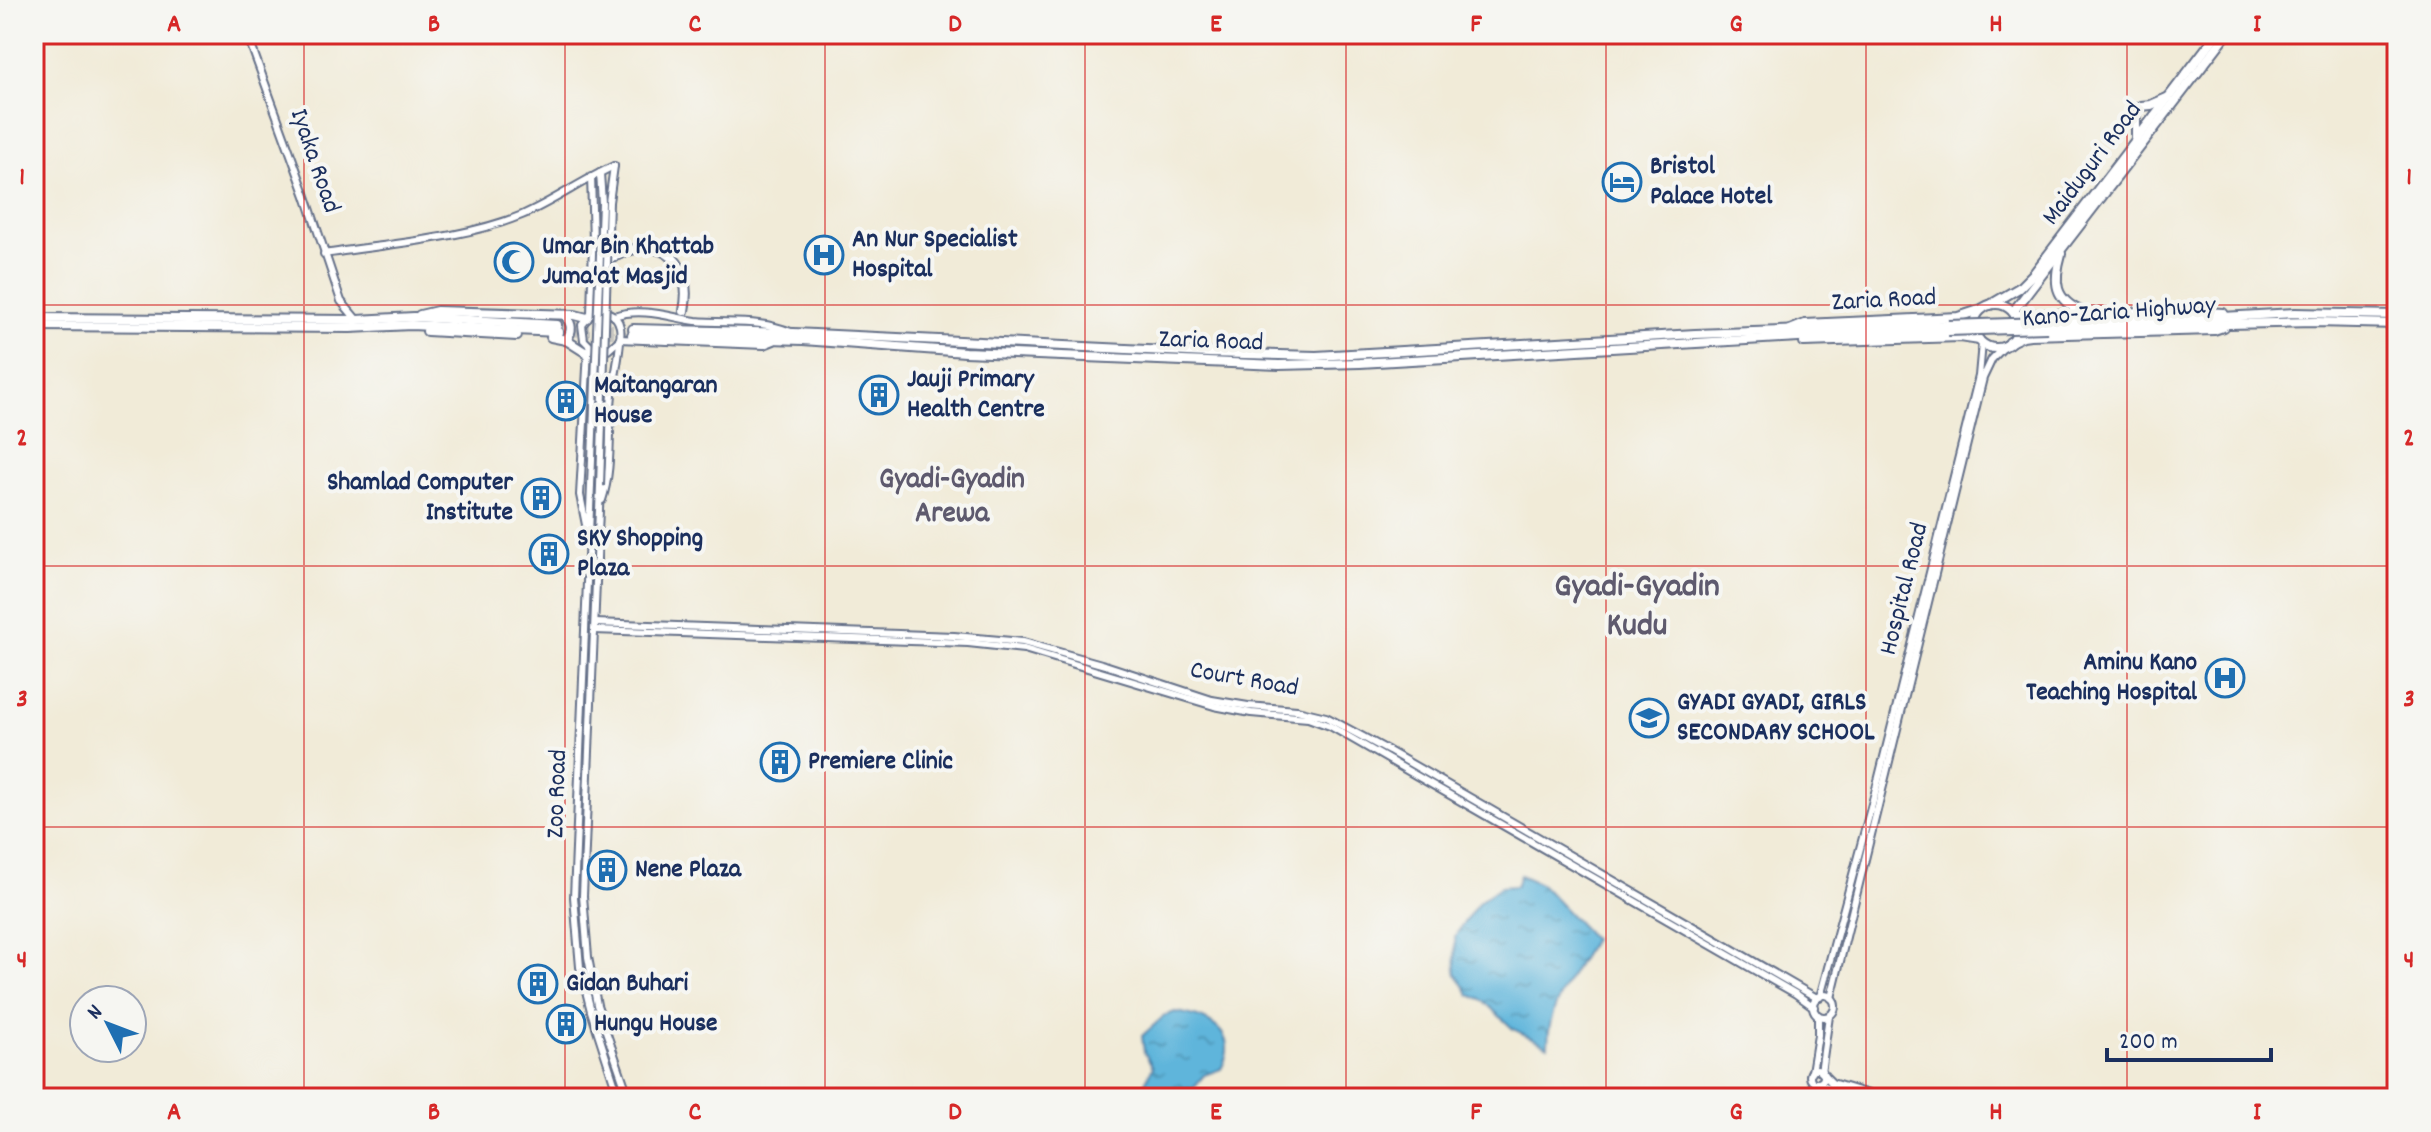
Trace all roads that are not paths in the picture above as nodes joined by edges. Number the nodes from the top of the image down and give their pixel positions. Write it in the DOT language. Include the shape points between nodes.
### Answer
graph roads {
  1 [pos="247,34"];
  2 [pos="2217,34"];
  3 [pos="2227,34"];
  4 [pos="2171,95"];
  5 [pos="2136,140"];
  6 [pos="600,173"];
  7 [pos="591,177"];
  8 [pos="606,203"];
  9 [pos="2063,248"];
  10 [pos="324,254"];
  11 [pos="607,261"];
  12 [pos="341,301"];
  13 [pos="1986,307"];
  14 [pos="684,311"];
  15 [pos="2014,314"];
  16 [pos="2087,314"];
  17 [pos="565,315"];
  18 [pos="2397,315"];
  19 [pos="589,316"];
  20 [pos="614,316"];
  21 [pos="34,318"];
  22 [pos="332,320"];
  23 [pos="357,320"];
  24 [pos="413,321"];
  25 [pos="2226,321"];
  26 [pos="677,322"];
  27 [pos="2397,324"];
  28 [pos="34,326"];
  29 [pos="558,328"];
  30 [pos="670,330"];
  31 [pos="794,333"];
  32 [pos="1788,335"];
  33 [pos="776,339"];
  34 [pos="566,340"];
  35 [pos="619,340"];
  36 [pos="1980,341"];
  37 [pos="2008,343"];
  38 [pos="588,350"];
  39 [pos="1981,377"];
  40 [pos="596,486"];
  41 [pos="599,509"];
  42 [pos="589,538"];
  43 [pos="594,626"];
  44 [pos="1878,789"];
  45 [pos="1818,997"];
  46 [pos="1831,998"];
  47 [pos="1814,1007"];
  48 [pos="1818,1015"];
  49 [pos="1829,1016"];
  50 [pos="1812,1072"];
  51 [pos="1822,1073"];
  52 [pos="1816,1083"];
  53 [pos="619,1098"];
  54 [pos="629,1098"];
  55 [pos="1860,1098"];
  56 [pos="1882,1098"];
  1 -- 10 [label="main road, Iyaka Road"];
  2 -- 4 [label="highway, Maiduguri Road"];
  3 -- 9 [label="highway, Maiduguri Road"];
  4 -- 5 [label="highway, Maiduguri Road"];
  4 -- 5 [label="highway" via="2138,111"];
  5 -- 13 [label="highway, Maiduguri Road" via="2035,272"];
  6 -- 7 [label="main road"];
  6 -- 8 [label="main road"];
  6 -- 8 [label="main road" via="614,166"];
  7 -- 10 [label="main road" via="524,214 471,231"];
  7 -- 19 [label="main road"];
  8 -- 11 [label="main road, bridge"];
  8 -- 40 [label="main road, bridge"];
  9 -- 15 [label="highway, Maiduguri Road"];
  9 -- 16 [label="highway" via="2058,291 2070,306"];
  10 -- 12 [label="main road, Iyaka Road"];
  11 -- 14 [label="highway" via="632,248 664,252 680,266 687,283"];
  11 -- 40 [label="main road, bridge"];
  12 -- 22 [label="main road"];
  12 -- 23 [label="main road"];
  13 -- 15 [label="highway" via="2003,305"];
  13 -- 32 [label="highway, Zaria Road" via="1958,317 1805,324"];
  13 -- 36 [label="highway" via="1977,314 1974,327"];
  15 -- 16 [label="highway, Kano-Zaria Highway"];
  15 -- 37 [label="highway" via="2016,332"];
  16 -- 25 [label="highway, Kano-Zaria Highway" via="2222,312"];
  17 -- 19 [label="highway"];
  17 -- 24 [label="highway" via="437,311"];
  17 -- 34 [label="highway" via="571,329"];
  18 -- 25 [label="highway, Kano-Zaria Highway" via="2309,313"];
  19 -- 20 [label="main road" via="600,311"];
  19 -- 38 [label="main road" via="581,332"];
  20 -- 31 [label="main road" via="632,312 765,323"];
  20 -- 35 [label="main road" via="621,329"];
  21 -- 22 [label="highway"];
  22 -- 23 [label="highway"];
  23 -- 24 [label="highway"];
  24 -- 28 [label="highway" via="350,328"];
  24 -- 29 [label="highway"];
  24 -- 34 [label="highway" via="429,331"];
  25 -- 27 [label="highway, Kano-Zaria Highway"];
  25 -- 32 [label="highway, Zaria Road, bridge"];
  25 -- 37 [label="highway, Kano-Zaria Highway" via="2214,330 2030,335"];
  26 -- 30 [label="highway"];
  30 -- 31 [label="highway, Zaria Road"];
  30 -- 33 [label="highway, Zaria Road" via="632,332"];
  31 -- 32 [label="highway, Zaria Road" via="1316,356 1695,334"];
  32 -- 33 [label="highway, Zaria Road" via="1283,365"];
  32 -- 36 [label="highway, Zaria Road" via="1803,342 1953,337"];
  33 -- 35 [label="main road" via="764,345"];
  34 -- 38 [label="highway"];
  35 -- 38 [label="main road" via="608,350"];
  35 -- 41 [label="main road" via="607,483"];
  36 -- 37 [label="highway" via="1994,348"];
  36 -- 39 [label="main road"];
  37 -- 39 [label="main road"];
  38 -- 42 [label="main road" via="580,495"];
  39 -- 44 [label="main road, Hospital Road"];
  40 -- 41 [label="main road, Zoo Road"];
  40 -- 42 [label="main road, Zoo Road"];
  41 -- 43 [label="main road, Zoo Road"];
  42 -- 53 [label="main road, Zoo Road" via="574,897 580,967"];
  43 -- 45 [label="main road, Court Road" via="1023,642 1212,700 1326,717"];
  43 -- 47 [label="main road, Court Road" via="1024,649 1198,703 1318,721"];
  43 -- 54 [label="main road, Zoo Road" via="583,896 597,1005"];
  44 -- 45 [label="main road, Hospital Road"];
  44 -- 46 [label="main road, Hospital Road"];
  45 -- 46 [label="main road"];
  45 -- 47 [label="main road"];
  46 -- 49 [label="main road" via="1835,1009"];
  47 -- 48 [label="main road"];
  48 -- 49 [label="main road"];
  48 -- 50 [label="main road"];
  49 -- 51 [label="main road"];
  50 -- 51 [label="main road"];
  50 -- 52 [label="main road"];
  51 -- 52 [label="main road"];
  51 -- 56 [label="main road" via="1832,1083"];
  52 -- 55 [label="main road"];
}
